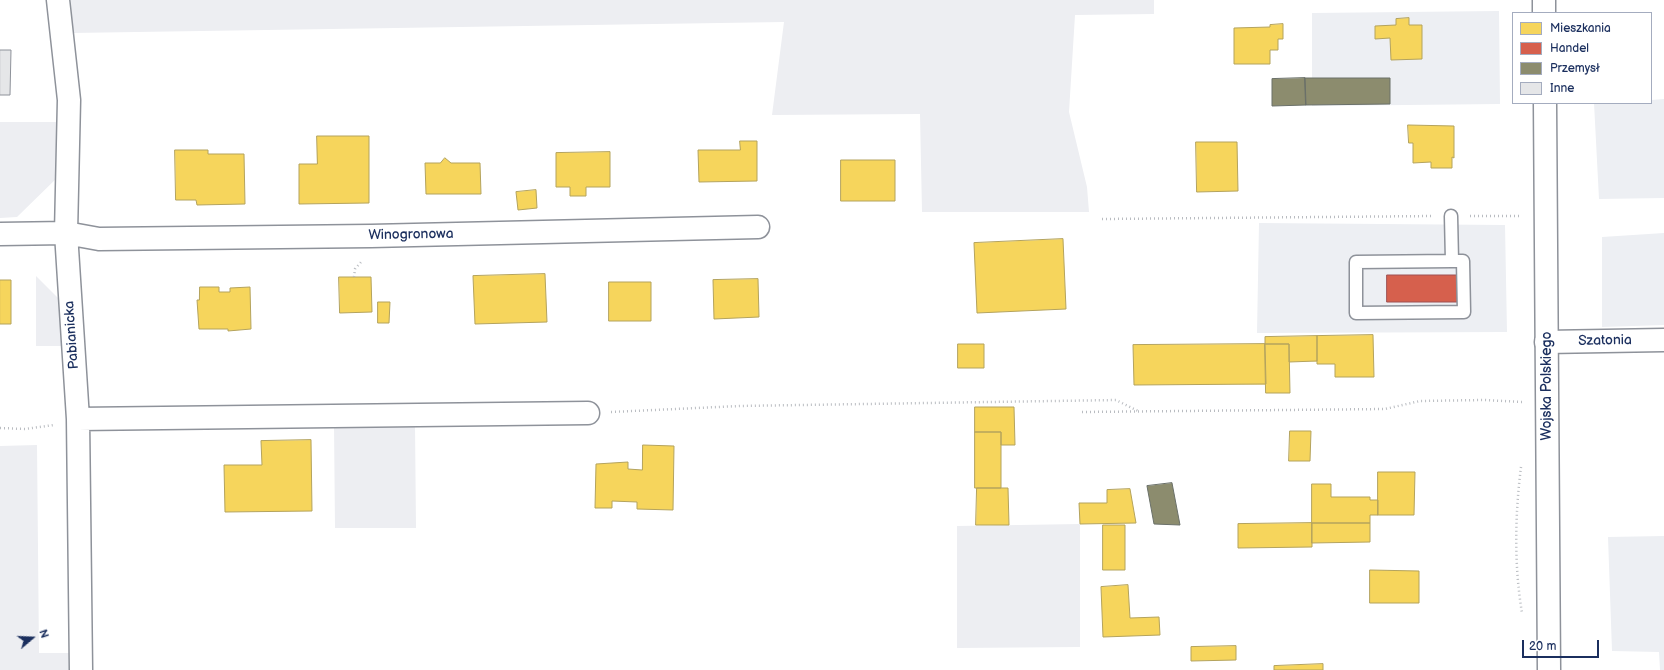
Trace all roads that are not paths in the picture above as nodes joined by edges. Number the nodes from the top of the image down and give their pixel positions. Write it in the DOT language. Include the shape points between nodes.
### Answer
graph roads {
  1 [pos="58,0"];
  2 [pos="1544,0"];
  3 [pos="1544,12"];
  4 [pos="1545,104"];
  5 [pos="1451,216"];
  6 [pos="758,227"];
  7 [pos="66,233"];
  8 [pos="0,234"];
  9 [pos="1452,261"];
  10 [pos="1664,340"];
  11 [pos="1546,342"];
  12 [pos="588,413"];
  13 [pos="78,419"];
  14 [pos="81,670"];
  15 [pos="1549,670"];
  1 -- 7 [label="street, Pabianicka" via="69,100"];
  2 -- 3 [label="street"];
  4 -- 11 [label="street, Wojska Polskiego"];
  5 -- 9 [label="lane"];
  6 -- 7 [label="street, Winogronowa" via="379,236 99,239"];
  7 -- 8 [label="street, Winogronowa"];
  7 -- 13 [label="street, Pabianicka"];
  9 -- 9 [label="lane" via="1356,262 1356,313 1464,312 1463,261"];
  10 -- 11 [label="street, Szatonia"];
  11 -- 15 [label="street, Wojska Polskiego"];
  12 -- 13 [label="street"];
  13 -- 14 [label="street, Pabianicka"];
}
